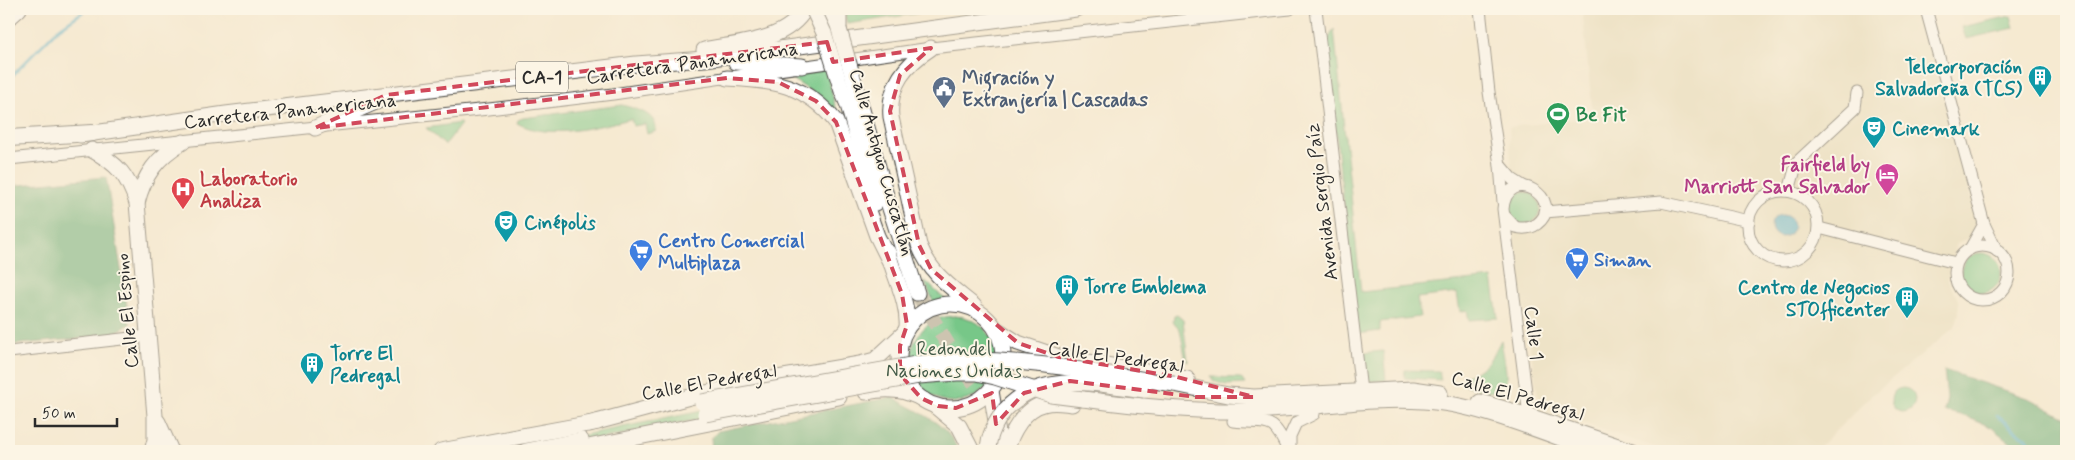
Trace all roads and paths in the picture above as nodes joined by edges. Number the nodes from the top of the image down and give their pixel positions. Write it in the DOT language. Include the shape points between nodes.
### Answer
graph roads {
  1 [pos="19,9"];
  2 [pos="805,9"];
  3 [pos="813,9"];
  4 [pos="826,9"];
  5 [pos="839,9"];
  6 [pos="1076,9"];
  7 [pos="1290,9"];
  8 [pos="1316,9"];
  9 [pos="1480,9"];
  10 [pos="1926,9"];
  11 [pos="9,18"];
  12 [pos="836,30"];
  13 [pos="931,48"];
  14 [pos="704,59"];
  15 [pos="636,64"];
  16 [pos="802,66"];
  17 [pos="727,78"];
  18 [pos="849,93"];
  19 [pos="1857,93"];
  20 [pos="386,95"];
  21 [pos="315,128"];
  22 [pos="92,133"];
  23 [pos="9,138"];
  24 [pos="183,142"];
  25 [pos="9,145"];
  26 [pos="92,150"];
  27 [pos="9,159"];
  28 [pos="1500,165"];
  29 [pos="1523,186"];
  30 [pos="1789,191"];
  31 [pos="1503,202"];
  32 [pos="137,203"];
  33 [pos="1544,212"];
  34 [pos="1504,215"];
  35 [pos="1748,221"];
  36 [pos="1984,224"];
  37 [pos="1819,228"];
  38 [pos="1525,229"];
  39 [pos="1970,249"];
  40 [pos="1997,251"];
  41 [pos="1508,255"];
  42 [pos="890,262"];
  43 [pos="1956,264"];
  44 [pos="917,293"];
  45 [pos="983,314"];
  46 [pos="996,329"];
  47 [pos="905,331"];
  48 [pos="148,336"];
  49 [pos="9,352"];
  50 [pos="995,385"];
  51 [pos="1171,388"];
  52 [pos="1361,392"];
  53 [pos="1254,397"];
  54 [pos="1385,401"];
  55 [pos="929,402"];
  56 [pos="1083,405"];
  57 [pos="704,408"];
  58 [pos="1314,414"];
  59 [pos="155,416"];
  60 [pos="1529,416"];
  61 [pos="1233,421"];
  62 [pos="589,424"];
  63 [pos="152,451"];
  64 [pos="171,451"];
  65 [pos="441,451"];
  66 [pos="526,451"];
  67 [pos="568,451"];
  68 [pos="972,451"];
  69 [pos="988,451"];
  70 [pos="1001,451"];
  71 [pos="1007,451"];
  72 [pos="1289,451"];
  73 [pos="1597,451"];
  74 [pos="1633,451"];
  1 -- 11 [label="main road"];
  2 -- 15 [label="main road" via="795,22 776,34"];
  3 -- 18 [label="main road, Calle Antiguo Cuscatlán, bridge"];
  4 -- 12 [label="main road"];
  5 -- 12 [label="main road"];
  6 -- 14 [label="main road, Carretera Panamericana / CA-1"];
  7 -- 13 [label="street, Carretera Panamericana"];
  8 -- 52 [label="street, Avenida Sergio Paíz"];
  9 -- 28 [label="street, Calle 1"];
  10 -- 36 [label="street"];
  12 -- 18 [label="main road, bridge"];
  13 -- 16 [label="street, Carretera Panamericana"];
  13 -- 45 [label="main road" via="912,61 900,75 891,99 891,117 925,260"];
  14 -- 15 [label="main road, Carretera Panamericana / CA-1"];
  14 -- 16 [label="main road"];
  15 -- 20 [label="main road, Carretera Panamericana / CA-1"];
  16 -- 17 [label="street, Carretera Panamericana"];
  17 -- 21 [label="street, Carretera Panamericana"];
  17 -- 42 [label="main road" via="778,82 799,91 827,110 845,142 874,229"];
  18 -- 42 [label="main road, Calle Antiguo Cuscatlán"];
  18 -- 44 [label="main road"];
  19 -- 30 [label="street" via="1855,108 1798,162"];
  20 -- 21 [label="main road" via="373,104"];
  20 -- 22 [label="main road, Carretera Panamericana / CA-1"];
  21 -- 24 [label="street, Carretera Panamericana"];
  22 -- 23 [label="highway"];
  22 -- 25 [label="main road, Carretera Panamericana / CA-1"];
  24 -- 26 [label="street, Carretera Panamericana"];
  24 -- 32 [label="main road, Calle El Espino" via="157,160 147,173"];
  26 -- 27 [label="street, Carretera Panamericana"];
  26 -- 32 [label="main road, Calle El Espino" via="122,171"];
  28 -- 29 [label="street"];
  28 -- 31 [label="street, Calle 1"];
  29 -- 31 [label="street" via="1510,191"];
  29 -- 33 [label="street" via="1541,195"];
  30 -- 35 [label="street" via="1773,192 1763,197 1752,209"];
  30 -- 37 [label="street" via="1812,205"];
  31 -- 34 [label="street, Calle 1"];
  32 -- 48 [label="main road, Calle El Espino"];
  33 -- 35 [label="street" via="1661,202"];
  33 -- 38 [label="street" via="1540,222"];
  34 -- 38 [label="street" via="1510,224"];
  34 -- 41 [label="street, Calle 1"];
  35 -- 37 [label="street" via="1755,247 1769,258 1780,261 1798,258 1807,252 1816,240"];
  36 -- 39 [label="street"];
  36 -- 40 [label="street"];
  37 -- 43 [label="street"];
  38 -- 41 [label="street" via="1514,240"];
  39 -- 40 [label="street" via="1985,246"];
  39 -- 43 [label="street"];
  40 -- 43 [label="street" via="2007,263 2008,279 2002,291 1990,299 1972,298 1961,290 1955,277"];
  41 -- 60 [label="street, Calle 1"];
  42 -- 47 [label="main road, Calle Antiguo Cuscatlán" via="906,310"];
  45 -- 46 [label="main road"];
  45 -- 47 [label="main road" via="966,305 942,304 920,314"];
  46 -- 50 [label="main road" via="1004,352 1003,366"];
  46 -- 53 [label="main road" via="1018,343 1059,357 1193,380"];
  47 -- 55 [label="main road" via="899,353 902,373 912,390"];
  47 -- 62 [label="main road" via="875,360 701,394"];
  48 -- 49 [label="street"];
  48 -- 59 [label="main road, Calle El Espino"];
  50 -- 55 [label="main road" via="981,399 964,406 947,408"];
  50 -- 56 [label="main road"];
  50 -- 70 [label="main road"];
  51 -- 53 [label="main road, Calle El Pedregal" via="1210,398"];
  51 -- 57 [label="main road, Calle El Pedregal, bridge" via="987,360 960,360 922,363"];
  51 -- 69 [label="main road, bridge" via="1070,381 1034,388 1002,413"];
  52 -- 53 [label="main road, Calle El Pedregal"];
  52 -- 60 [label="main road, Calle El Pedregal" via="1421,390 1461,397"];
  54 -- 57 [label="main road, Calle El Pedregal, bridge" via="1249,411 1174,410 1066,398 995,377 957,373"];
  54 -- 58 [label="main road" via="1362,409"];
  54 -- 73 [label="main road, Calle El Pedregal" via="1423,400 1454,405"];
  55 -- 67 [label="main road" via="900,390 880,389"];
  55 -- 68 [label="main road" via="959,426"];
  56 -- 61 [label="main road" via="1175,418"];
  56 -- 71 [label="main road" via="1057,402 1032,410 1016,428"];
  57 -- 62 [label="main road, Calle El Pedregal"];
  57 -- 66 [label="main road, Calle El Pedregal"];
  58 -- 61 [label="main road"];
  58 -- 72 [label="street" via="1296,422 1290,436"];
  59 -- 63 [label="main road, Calle El Espino"];
  59 -- 64 [label="main road, Calle El Espino"];
  60 -- 74 [label="main road, Calle El Pedregal"];
  61 -- 72 [label="street" via="1273,425"];
  62 -- 65 [label="main road, Calle El Pedregal"];
}
